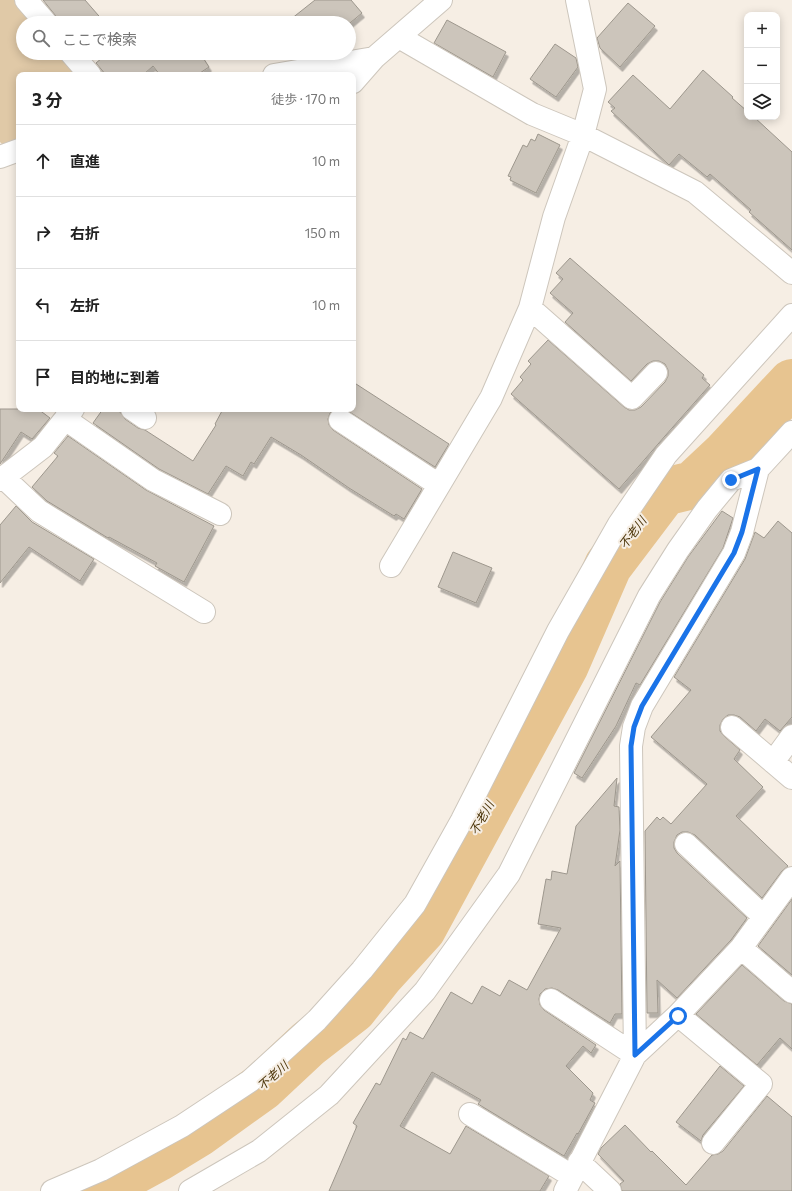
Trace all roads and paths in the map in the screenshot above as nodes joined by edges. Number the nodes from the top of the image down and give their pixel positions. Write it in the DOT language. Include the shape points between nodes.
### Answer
graph roads {
  1 [pos="26,0"];
  2 [pos="441,0"];
  3 [pos="577,0"];
  4 [pos="40,16"];
  5 [pos="399,37"];
  6 [pos="374,58"];
  7 [pos="77,60"];
  8 [pos="87,72"];
  9 [pos="292,72"];
  10 [pos="356,79"];
  11 [pos="583,134"];
  12 [pos="16,151"];
  13 [pos="0,157"];
  14 [pos="792,273"];
  15 [pos="530,308"];
  16 [pos="792,315"];
  17 [pos="656,373"];
  18 [pos="69,414"];
  19 [pos="340,420"];
  20 [pos="792,432"];
  21 [pos="758,469"];
  22 [pos="2,479"];
  23 [pos="439,485"];
  24 [pos="220,514"];
  25 [pos="391,566"];
  26 [pos="204,612"];
  27 [pos="732,727"];
  28 [pos="792,736"];
  29 [pos="773,762"];
  30 [pos="792,778"];
  31 [pos="686,844"];
  32 [pos="792,878"];
  33 [pos="763,916"];
  34 [pos="741,948"];
  35 [pos="792,992"];
  36 [pos="551,1000"];
  37 [pos="678,1016"];
  38 [pos="635,1055"];
  39 [pos="470,1114"];
  40 [pos="713,1143"];
  41 [pos="572,1176"];
  42 [pos="52,1191"];
  43 [pos="190,1191"];
  44 [pos="610,1191"];
  1 -- 4 [label="street"];
  2 -- 5 [label="street"];
  3 -- 11 [label="street" via="595,89"];
  5 -- 6 [label="street"];
  5 -- 11 [label="street" via="532,114"];
  6 -- 9 [label="street"];
  6 -- 10 [label="street"];
  7 -- 8 [label="street"];
  11 -- 14 [label="street" via="695,192"];
  11 -- 15 [label="street" via="554,218"];
  12 -- 13 [label="street"];
  15 -- 17 [label="street" via="632,398"];
  15 -- 23 [label="street" via="491,398"];
  16 -- 42 [label="street" via="666,455 619,524 558,631 462,820 418,897 362,970 317,1020 250,1081 182,1126 101,1170"];
  18 -- 22 [label="street" via="43,447"];
  18 -- 24 [label="street" via="153,480"];
  19 -- 23 [label="street"];
  20 -- 21 [label="street"];
  21 -- 38 [label="street" via="734,553 642,706 634,727 631,746"];
  21 -- 43 [label="street" via="731,480 678,550 649,596 509,874 425,991 329,1095 259,1151"];
  22 -- 26 [label="street" via="40,511"];
  23 -- 25 [label="street"];
  27 -- 29 [label="street"];
  28 -- 29 [label="street"];
  29 -- 30 [label="street"];
  31 -- 33 [label="street"];
  32 -- 33 [label="street"];
  33 -- 34 [label="street"];
  34 -- 35 [label="street"];
  34 -- 37 [label="street"];
  36 -- 38 [label="street"];
  37 -- 38 [label="street"];
  37 -- 40 [label="street" via="761,1084"];
  38 -- 41 [label="street"];
  39 -- 41 [label="street"];
  41 -- 44 [label="street"];
}
